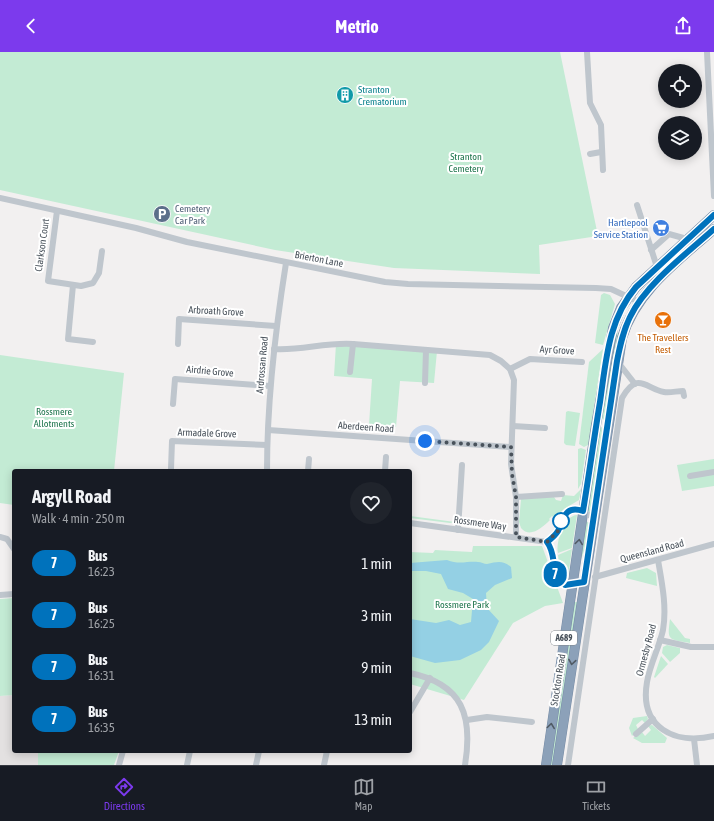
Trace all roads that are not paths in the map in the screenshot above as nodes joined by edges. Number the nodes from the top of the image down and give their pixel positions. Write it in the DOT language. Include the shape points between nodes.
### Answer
graph roads {
  1 [pos="588,52"];
  2 [pos="707,52"];
  3 [pos="711,75"];
  4 [pos="601,152"];
  5 [pos="590,154"];
  6 [pos="603,170"];
  7 [pos="714,196"];
  8 [pos="0,198"];
  9 [pos="637,205"];
  10 [pos="57,211"];
  11 [pos="714,215"];
  12 [pos="714,229"];
  13 [pos="687,239"];
  14 [pos="651,250"];
  15 [pos="102,251"];
  16 [pos="286,263"];
  17 [pos="654,269"];
  18 [pos="73,285"];
  19 [pos="628,296"];
  20 [pos="638,302"];
  21 [pos="276,326"];
  22 [pos="94,342"];
  23 [pos="178,344"];
  24 [pos="353,344"];
  25 [pos="274,349"];
  26 [pos="426,350"];
  27 [pos="617,361"];
  28 [pos="582,362"];
  29 [pos="510,369"];
  30 [pos="350,372"];
  31 [pos="425,383"];
  32 [pos="635,384"];
  33 [pos="270,386"];
  34 [pos="684,396"];
  35 [pos="173,404"];
  36 [pos="596,424"];
  37 [pos="612,425"];
  38 [pos="513,426"];
  39 [pos="545,428"];
  40 [pos="268,430"];
  41 [pos="267,446"];
  42 [pos="511,447"];
  43 [pos="386,457"];
  44 [pos="309,459"];
  45 [pos="462,465"];
  46 [pos="171,469"];
  47 [pos="267,469"];
  48 [pos="308,469"];
  49 [pos="385,469"];
  50 [pos="714,472"];
  51 [pos="690,476"];
  52 [pos="562,494"];
  53 [pos="516,497"];
  54 [pos="583,511"];
  55 [pos="594,518"];
  56 [pos="412,524"];
  57 [pos="458,530"];
  58 [pos="0,537"];
  59 [pos="516,537"];
  60 [pos="547,542"];
  61 [pos="714,544"];
  62 [pos="12,546"];
  63 [pos="658,560"];
  64 [pos="595,577"];
  65 [pos="584,582"];
  66 [pos="572,585"];
  67 [pos="12,594"];
  68 [pos="0,596"];
  69 [pos="580,607"];
  70 [pos="590,608"];
  71 [pos="660,640"];
  72 [pos="714,647"];
  73 [pos="412,674"];
  74 [pos="430,678"];
  75 [pos="412,709"];
  76 [pos="653,719"];
  77 [pos="467,720"];
  78 [pos="532,722"];
  79 [pos="636,734"];
  80 [pos="714,736"];
  81 [pos="694,740"];
  82 [pos="122,753"];
  83 [pos="190,753"];
  84 [pos="259,753"];
  85 [pos="327,753"];
  86 [pos="119,765"];
  87 [pos="187,765"];
  88 [pos="256,765"];
  89 [pos="324,765"];
  90 [pos="465,765"];
  91 [pos="546,765"];
  92 [pos="557,765"];
  93 [pos="568,765"];
  94 [pos="697,765"];
  1 -- 4 [label="street" via="590,103 601,125"];
  2 -- 3 [label="street"];
  3 -- 7 [label="street"];
  4 -- 5 [label="street"];
  4 -- 6 [label="street"];
  8 -- 10 [label="street, Brierton Lane"];
  9 -- 14 [label="street"];
  10 -- 16 [label="street, Brierton Lane"];
  10 -- 18 [label="street, Clarkson Court" via="48,281"];
  11 -- 13 [label="highway, A689"];
  12 -- 20 [label="highway, Stockton Road / A689"];
  13 -- 14 [label="street" via="669,234"];
  13 -- 17 [label="highway, A689"];
  14 -- 17 [label="street"];
  15 -- 18 [label="street, Clarkson Court" via="99,273 93,283 87,286"];
  16 -- 19 [label="street, Brierton Lane" via="396,283 596,288 611,289"];
  16 -- 21 [label="street, Ardrossan Road"];
  17 -- 19 [label="highway, Stockton Road / A689"];
  18 -- 22 [label="street" via="68,339"];
  19 -- 20 [label="street, Brierton Lane"];
  19 -- 36 [label="highway, Stockton Road / A689" via="610,339"];
  20 -- 27 [label="highway, Stockton Road / A689" via="624,330"];
  21 -- 23 [label="street, Arbroath Grove" via="179,319"];
  21 -- 25 [label="street, Ardrossan Road"];
  24 -- 25 [label="street" via="296,350"];
  24 -- 26 [label="street"];
  24 -- 30 [label="street"];
  25 -- 33 [label="street, Ardrossan Road"];
  26 -- 29 [label="street" via="490,355"];
  26 -- 31 [label="street"];
  27 -- 32 [label="street"];
  27 -- 37 [label="highway, Stockton Road / A689"];
  28 -- 29 [label="street, Ayr Grove" via="530,359"];
  29 -- 38 [label="street" via="514,386"];
  32 -- 34 [label="street" via="648,384 664,392 683,391"];
  32 -- 37 [label="street" via="629,387 622,398"];
  33 -- 35 [label="street, Airdrie Grove" via="175,379"];
  33 -- 40 [label="street, Ardrossan Road"];
  36 -- 37 [label="street"];
  36 -- 54 [label="highway, Stockton Road / A689"];
  37 -- 55 [label="highway, Stockton Road / A689"];
  37 -- 64 [label="street, Stockton Road"];
  38 -- 39 [label="street"];
  38 -- 42 [label="street"];
  40 -- 41 [label="street, Ardrossan Road"];
  40 -- 42 [label="street, Aberdeen Road"];
  41 -- 46 [label="street, Armadale Grove" via="172,441"];
  41 -- 47 [label="street, Ardrossan Road"];
  42 -- 53 [label="street"];
  43 -- 49 [label="street"];
  44 -- 48 [label="street"];
  45 -- 57 [label="street"];
  50 -- 51 [label="street"];
  52 -- 53 [label="street"];
  53 -- 59 [label="street"];
  54 -- 55 [label="street"];
  54 -- 60 [label="street" via="572,510 565,515 558,531"];
  66 -- 54 [label="highway, Stockton Road / A689, one-way"];
  55 -- 65 [label="highway, Stockton Road / A689"];
  56 -- 57 [label="street, Rossmere Way"];
  57 -- 59 [label="street, Rossmere Way"];
  58 -- 62 [label="street"];
  59 -- 60 [label="street, Rossmere Way"];
  60 -- 66 [label="street" via="553,552 556,577 565,585"];
  61 -- 63 [label="street, Queensland Road"];
  63 -- 64 [label="street, Queensland Road"];
  63 -- 71 [label="street, Ormesby Road" via="664,604"];
  64 -- 70 [label="street, Stockton Road"];
  65 -- 66 [label="street"];
  65 -- 69 [label="highway, Stockton Road / A689"];
  91 -- 66 [label="highway, Stockton Road / A689, one-way"];
  67 -- 68 [label="street"];
  69 -- 70 [label="street"];
  69 -- 92 [label="highway, Stockton Road / A689, one-way"];
  70 -- 93 [label="street, Stockton Road"];
  71 -- 72 [label="street" via="691,647"];
  71 -- 76 [label="street, Ormesby Road" via="647,687 646,700"];
  73 -- 74 [label="street"];
  74 -- 75 [label="street"];
  74 -- 77 [label="street" via="451,692 462,706"];
  76 -- 79 [label="street"];
  76 -- 81 [label="street, Ormesby Road" via="661,729 670,734"];
  77 -- 78 [label="street" via="487,717"];
  77 -- 90 [label="street" via="469,743"];
  80 -- 81 [label="street, Ormesby Road"];
  81 -- 94 [label="street"];
  82 -- 86 [label="street"];
  83 -- 87 [label="street"];
  84 -- 88 [label="street"];
  85 -- 89 [label="street"];
}
